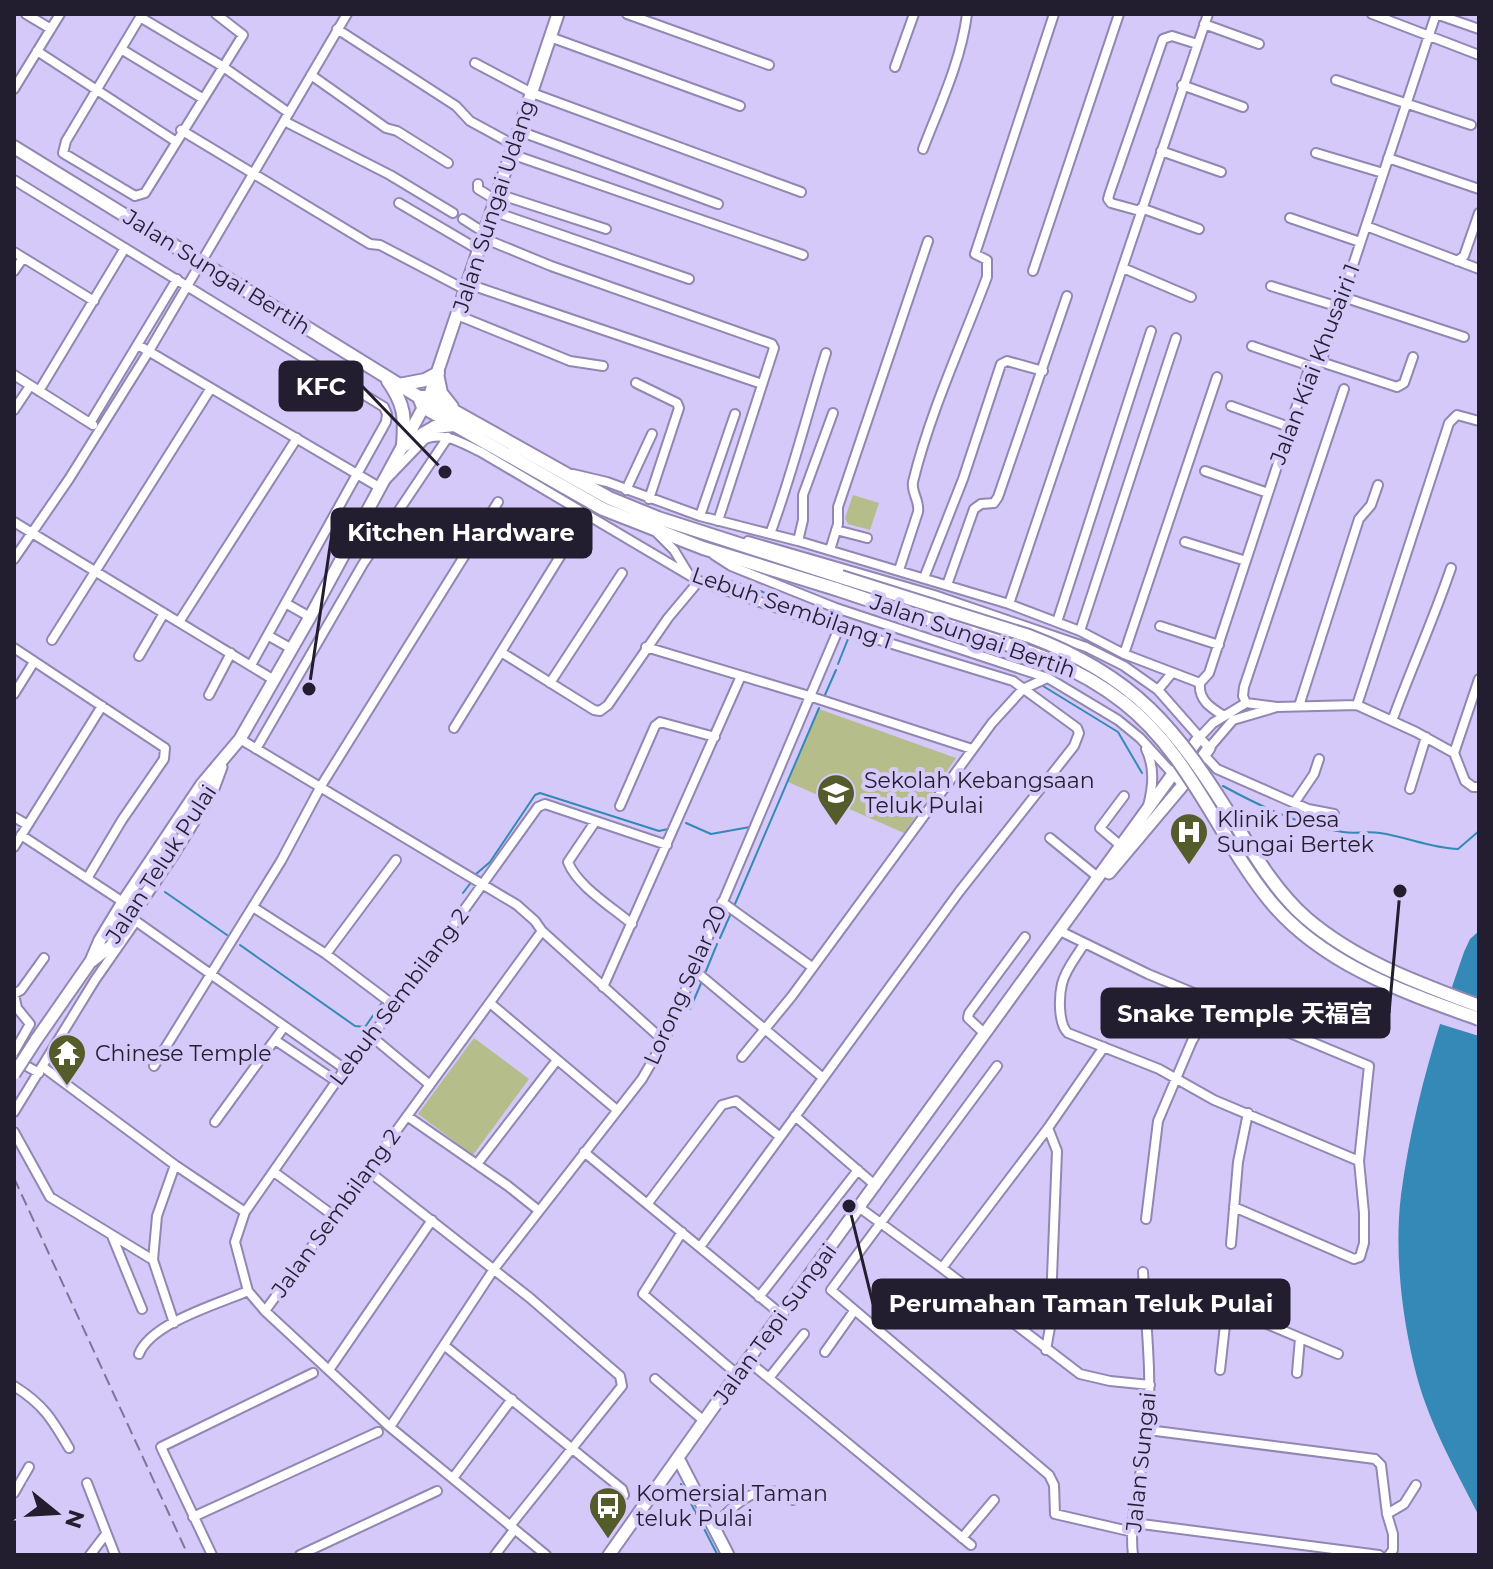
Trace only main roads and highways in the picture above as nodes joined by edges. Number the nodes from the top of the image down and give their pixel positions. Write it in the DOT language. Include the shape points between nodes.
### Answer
graph roads {
  1 [pos="558,14"];
  2 [pos="14,147"];
  3 [pos="438,374"];
  4 [pos="385,376"];
  5 [pos="399,385"];
  6 [pos="424,400"];
  7 [pos="454,425"];
  8 [pos="403,446"];
  9 [pos="838,583"];
  10 [pos="1199,738"];
  11 [pos="1207,752"];
  12 [pos="223,761"];
  13 [pos="188,830"];
  14 [pos="140,877"];
  15 [pos="1084,899"];
  16 [pos="91,961"];
  17 [pos="1479,1006"];
  18 [pos="1479,1019"];
  19 [pos="14,1074"];
  20 [pos="678,1458"];
  21 [pos="609,1555"];
  22 [pos="728,1555"];
  1 -- 3 [label="main road, Jalan Sungai Udang"];
  2 -- 4 [label="main road, Jalan Sungai Bertih"];
  3 -- 5 [label="main road"];
  3 -- 6 [label="main road, Jalan Sungai Udang"];
  3 -- 7 [label="main road"];
  4 -- 5 [label="main road, Jalan Sungai Bertih"];
  4 -- 8 [label="main road" via="403,408"];
  5 -- 6 [label="main road, Jalan Sungai Bertih"];
  6 -- 7 [label="main road, Jalan Sungai Bertih"];
  6 -- 8 [label="main road, Jalan Teluk Pulai"];
  7 -- 8 [label="main road" via="435,427"];
  7 -- 9 [label="main road, Jalan Sungai Bertih" via="609,498"];
  7 -- 9 [label="main road, Jalan Sungai Bertih" via="603,509 655,531"];
  8 -- 12 [label="main road, Jalan Teluk Pulai" via="292,649"];
  9 -- 17 [label="main road, Jalan Sungai Bertih, bridge" via="1029,636 1101,671 1159,716 1184,744 1257,859 1305,917 1377,965"];
  9 -- 18 [label="main road, Jalan Sungai Bertih, bridge" via="1051,658 1095,681 1175,754 1247,869 1300,930 1371,977"];
  10 -- 15 [label="main road, Jalan Tepi Sungai"];
  11 -- 15 [label="main road, Jalan Tepi Sungai"];
  12 -- 13 [label="main road, Jalan Teluk Pulai"];
  12 -- 14 [label="main road, Jalan Teluk Pulai"];
  13 -- 14 [label="main road" via="184,826 175,831"];
  13 -- 16 [label="main road, Jalan Teluk Pulai" via="133,919"];
  14 -- 16 [label="main road, Jalan Teluk Pulai"];
  15 -- 20 [label="main road, Jalan Tepi Sungai"];
  16 -- 19 [label="main road, Jalan Teluk Pulai, bridge"];
  20 -- 21 [label="main road, Jalan Tepi Sungai"];
  20 -- 22 [label="main road"];
}
